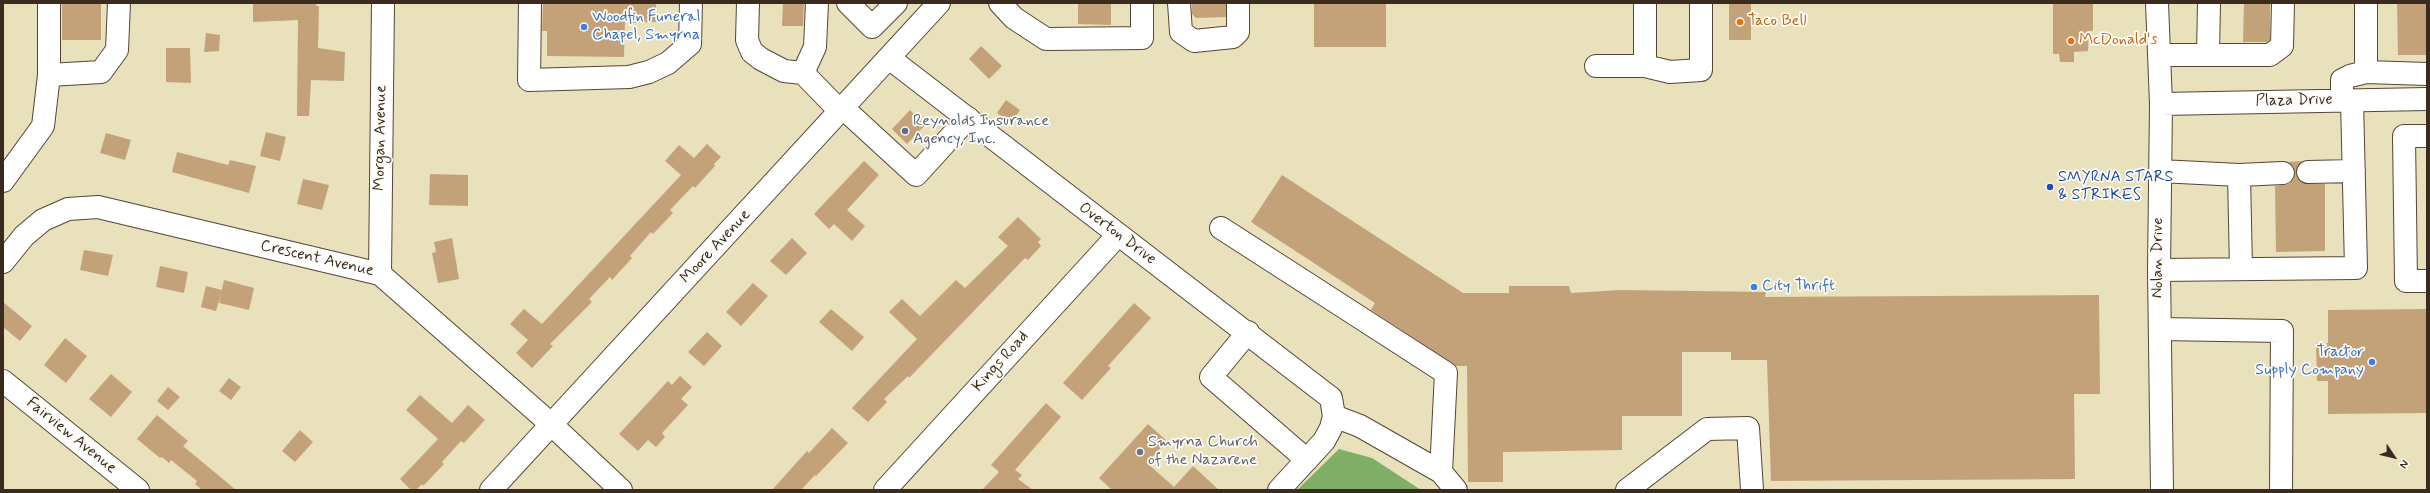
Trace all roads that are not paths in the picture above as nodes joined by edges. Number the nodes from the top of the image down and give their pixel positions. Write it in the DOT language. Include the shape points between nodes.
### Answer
graph roads {
  1 [pos="49,3"];
  2 [pos="119,3"];
  3 [pos="383,3"];
  4 [pos="530,3"];
  5 [pos="691,3"];
  6 [pos="748,3"];
  7 [pos="817,3"];
  8 [pos="848,3"];
  9 [pos="896,3"];
  10 [pos="1000,3"];
  11 [pos="1142,3"];
  12 [pos="1179,3"];
  13 [pos="1238,3"];
  14 [pos="1645,3"];
  15 [pos="1701,3"];
  16 [pos="2157,3"];
  17 [pos="2209,3"];
  18 [pos="2283,3"];
  19 [pos="2366,3"];
  20 [pos="937,4"];
  21 [pos="2159,55"];
  22 [pos="2208,55"];
  23 [pos="889,58"];
  24 [pos="1596,66"];
  25 [pos="1645,66"];
  26 [pos="2366,72"];
  27 [pos="803,73"];
  28 [pos="2427,74"];
  29 [pos="49,75"];
  30 [pos="2427,99"];
  31 [pos="2347,100"];
  32 [pos="2161,104"];
  33 [pos="841,110"];
  34 [pos="968,118"];
  35 [pos="2427,136"];
  36 [pos="2160,171"];
  37 [pos="2354,171"];
  38 [pos="2308,172"];
  39 [pos="2283,173"];
  40 [pos="2238,175"];
  41 [pos="3,181"];
  42 [pos="1221,228"];
  43 [pos="1118,235"];
  44 [pos="7,249"];
  45 [pos="2241,269"];
  46 [pos="2159,270"];
  47 [pos="380,274"];
  48 [pos="2427,280"];
  49 [pos="2160,328"];
  50 [pos="1248,332"];
  51 [pos="3,381"];
  52 [pos="1334,416"];
  53 [pos="552,425"];
  54 [pos="1307,460"];
  55 [pos="1441,472"];
  56 [pos="138,490"];
  57 [pos="491,490"];
  58 [pos="621,490"];
  59 [pos="885,490"];
  60 [pos="1279,490"];
  61 [pos="1456,490"];
  62 [pos="1627,490"];
  63 [pos="1752,490"];
  64 [pos="2162,490"];
  65 [pos="2281,490"];
  1 -- 29 [label="street"];
  2 -- 29 [label="street" via="117,50 101,72"];
  3 -- 47 [label="street, Morgan Avenue"];
  4 -- 5 [label="street" via="529,80 629,77 668,63 690,44"];
  6 -- 27 [label="street" via="747,40 752,52 761,60 784,71"];
  7 -- 27 [label="street" via="817,38"];
  8 -- 9 [label="street" via="872,26"];
  10 -- 11 [label="street" via="1014,18 1046,39 1142,38"];
  12 -- 13 [label="street" via="1182,32 1194,41 1233,37 1238,32"];
  14 -- 25 [label="street"];
  15 -- 25 [label="street" via="1701,70 1670,72"];
  16 -- 21 [label="street, Nolan Drive"];
  17 -- 22 [label="street"];
  18 -- 22 [label="street" via="2282,46 2270,55"];
  19 -- 26 [label="street"];
  20 -- 23 [label="street, Moore Avenue"];
  21 -- 22 [label="street"];
  21 -- 32 [label="street, Nolan Drive"];
  23 -- 33 [label="street, Moore Avenue"];
  23 -- 34 [label="street, Overton Drive"];
  24 -- 25 [label="street"];
  26 -- 28 [label="street"];
  26 -- 31 [label="street" via="2342,80"];
  27 -- 33 [label="street"];
  29 -- 41 [label="street" via="43,126"];
  30 -- 31 [label="street, Plaza Drive"];
  31 -- 32 [label="street, Plaza Drive"];
  31 -- 37 [label="street"];
  32 -- 36 [label="street, Nolan Drive"];
  33 -- 34 [label="street" via="916,175"];
  33 -- 53 [label="street, Moore Avenue"];
  34 -- 43 [label="street, Overton Drive"];
  35 -- 48 [label="street" via="2404,136 2406,281"];
  36 -- 40 [label="street"];
  36 -- 46 [label="street, Nolan Drive"];
  37 -- 38 [label="street"];
  37 -- 45 [label="street" via="2356,268"];
  39 -- 40 [label="street"];
  40 -- 45 [label="street"];
  42 -- 55 [label="street" via="1446,373"];
  43 -- 50 [label="street, Overton Drive"];
  43 -- 59 [label="street, Kings Road"];
  44 -- 47 [label="street, Crescent Avenue" via="33,227 55,214 80,207 98,207"];
  45 -- 46 [label="street"];
  46 -- 49 [label="street, Nolan Drive"];
  47 -- 53 [label="street, Crescent Avenue"];
  49 -- 64 [label="street, Nolan Drive"];
  49 -- 65 [label="street" via="2282,331"];
  50 -- 52 [label="street, Overton Drive" via="1331,398"];
  50 -- 54 [label="street" via="1211,377"];
  51 -- 56 [label="street, Fairview Avenue"];
  52 -- 54 [label="street" via="1324,441"];
  52 -- 55 [label="street" via="1360,426"];
  53 -- 57 [label="street, Moore Avenue"];
  53 -- 58 [label="street, Crescent Avenue"];
  54 -- 60 [label="street"];
  55 -- 61 [label="street"];
  62 -- 63 [label="street" via="1707,429 1748,428"];
}
